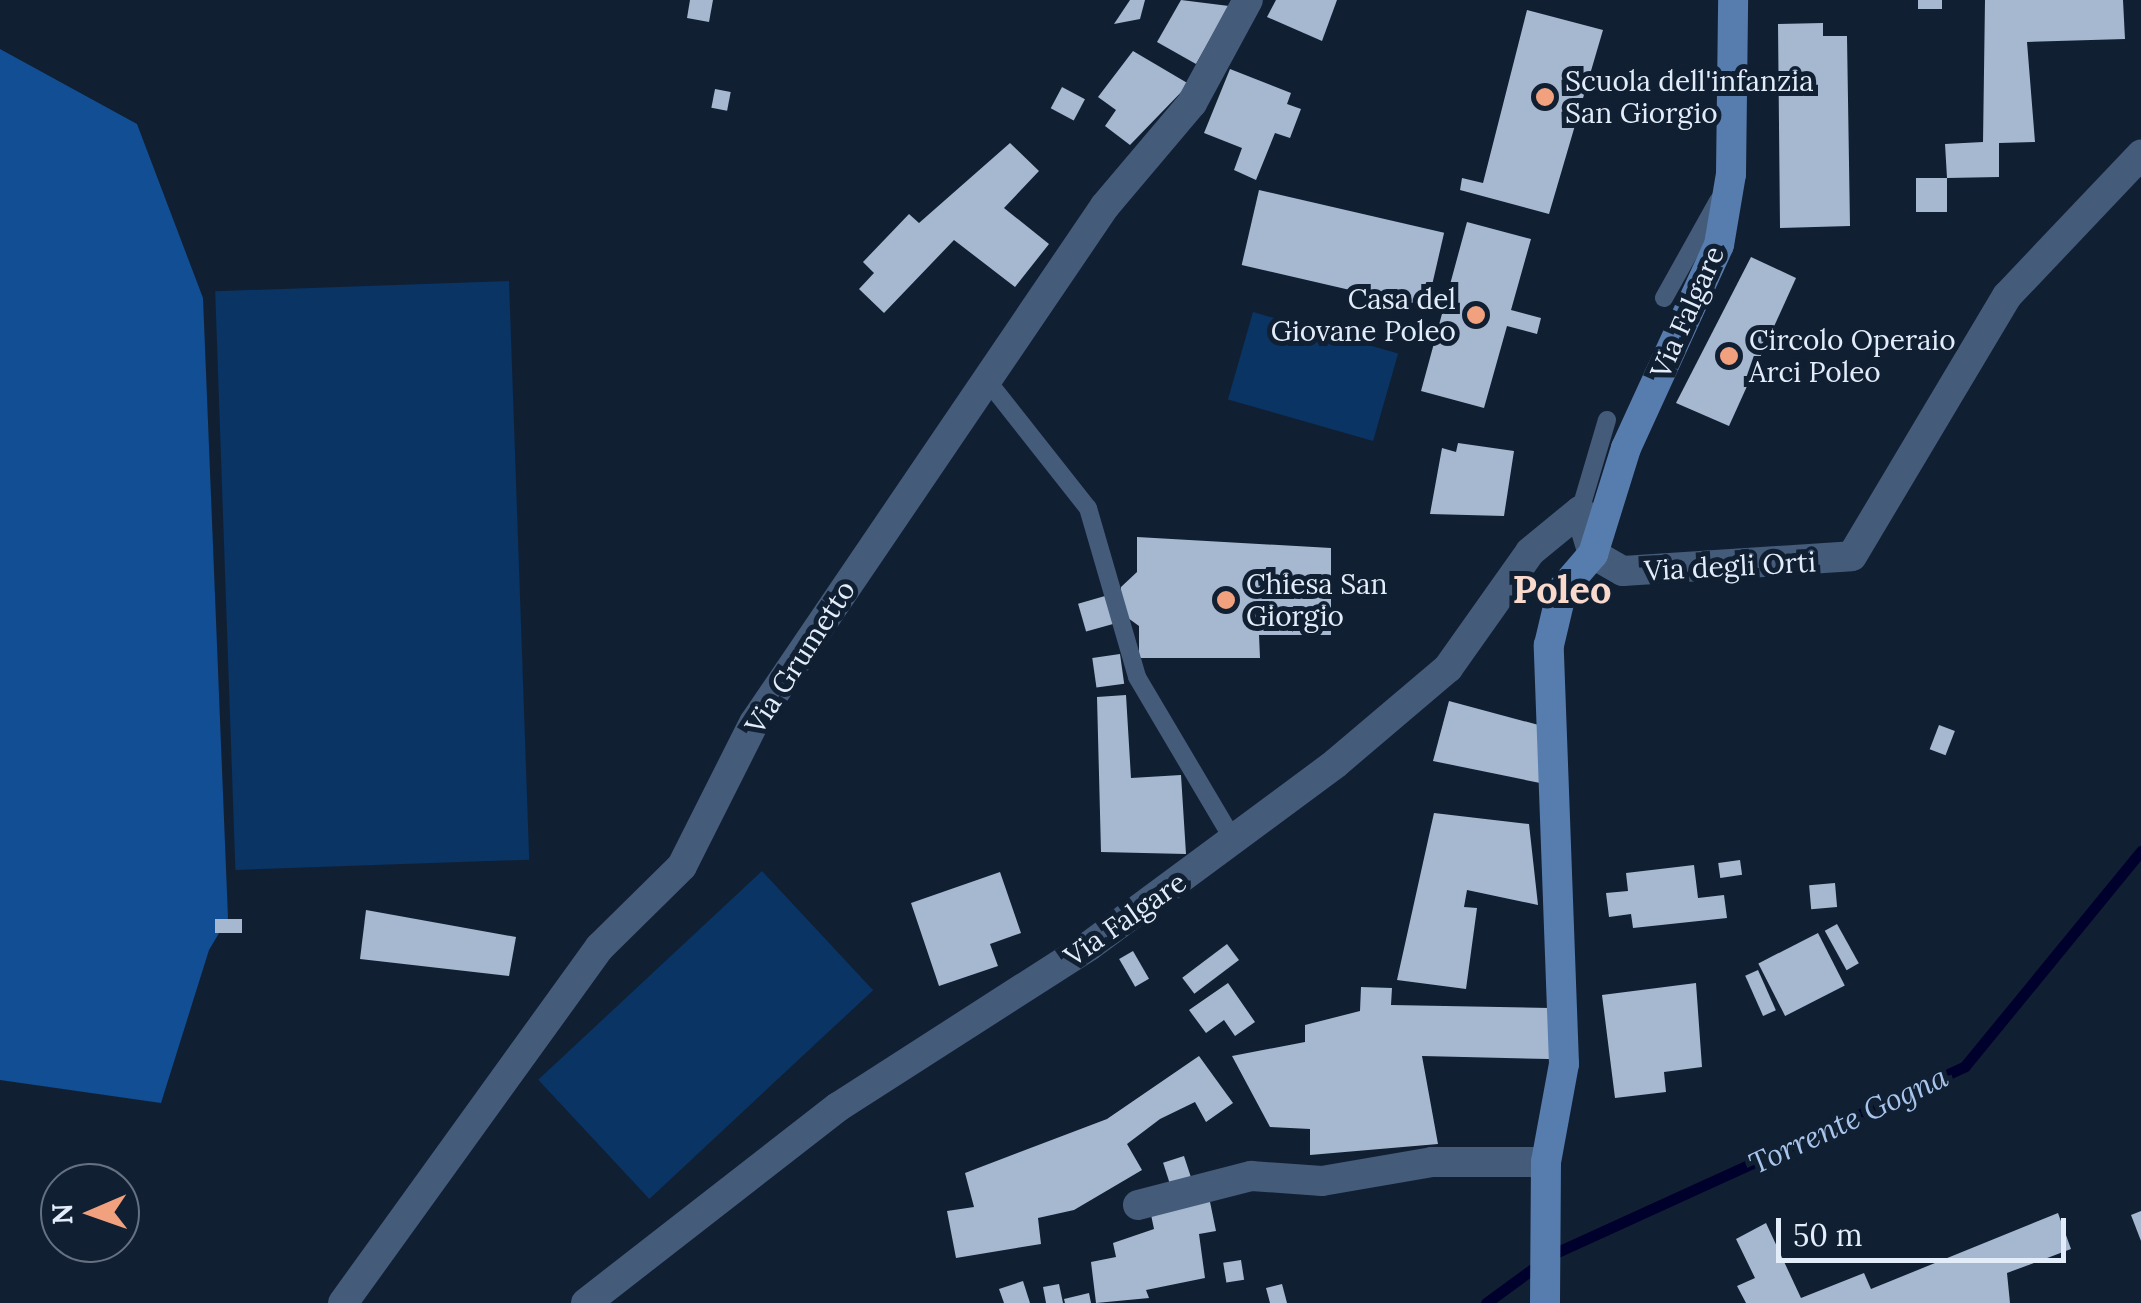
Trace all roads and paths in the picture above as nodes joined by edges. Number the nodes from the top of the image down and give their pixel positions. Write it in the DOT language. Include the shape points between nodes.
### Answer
graph roads {
  1 [pos="1248,0"];
  2 [pos="1733,0"];
  3 [pos="2141,155"];
  4 [pos="1731,174"];
  5 [pos="1664,298"];
  6 [pos="986,379"];
  7 [pos="1607,420"];
  8 [pos="1580,510"];
  9 [pos="1593,554"];
  10 [pos="1234,841"];
  11 [pos="1546,1162"];
  12 [pos="1138,1206"];
  13 [pos="342,1303"];
  14 [pos="586,1303"];
  15 [pos="1545,1303"];
  1 -- 6 [label="street, Via Grumetto" via="1192,103 1105,206"];
  2 -- 4 [label="street, Via Falgare"];
  3 -- 9 [label="street, Via degli Orti" via="2007,296 1852,556 1623,571"];
  4 -- 5 [label="lane"];
  4 -- 9 [label="street, Via Falgare" via="1719,244 1626,448"];
  6 -- 10 [label="lane" via="1088,508 1137,678"];
  6 -- 13 [label="street, Via Grumetto" via="754,723 682,866 600,948"];
  7 -- 8 [label="lane"];
  8 -- 9 [label="street"];
  8 -- 10 [label="street, Via Falgare" via="1530,552 1448,668"];
  9 -- 11 [label="street, Via Falgare" via="1562,590 1550,644 1564,1064"];
  10 -- 14 [label="street, Via Falgare" via="838,1107"];
  11 -- 12 [label="street" via="1432,1162 1322,1181 1251,1176"];
  11 -- 15 [label="street, Via Falgare"];
}
